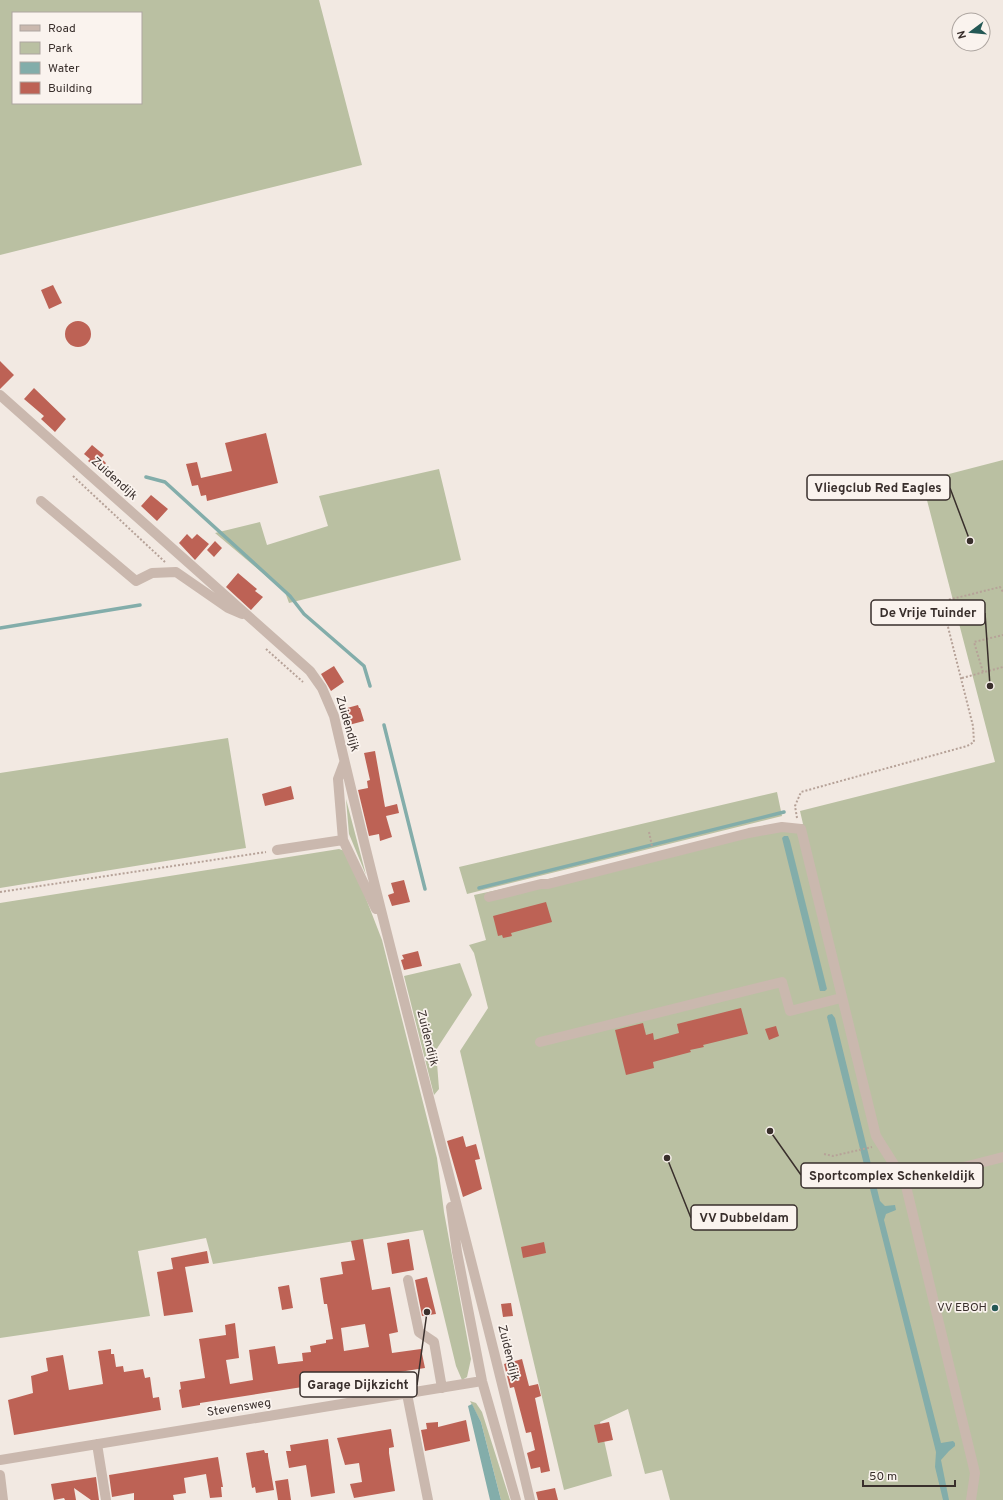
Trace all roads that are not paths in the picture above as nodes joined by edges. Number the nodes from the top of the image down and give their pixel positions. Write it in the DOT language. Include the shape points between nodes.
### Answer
graph roads {
  1 [pos="0,395"];
  2 [pos="41,501"];
  3 [pos="251,618"];
  4 [pos="344,763"];
  5 [pos="343,840"];
  6 [pos="277,850"];
  7 [pos="489,897"];
  8 [pos="385,929"];
  9 [pos="841,998"];
  10 [pos="540,1042"];
  11 [pos="1003,1158"];
  12 [pos="446,1167"];
  13 [pos="905,1182"];
  14 [pos="408,1280"];
  15 [pos="482,1381"];
  16 [pos="442,1388"];
  17 [pos="407,1394"];
  18 [pos="97,1444"];
  19 [pos="0,1460"];
  20 [pos="0,1475"];
  21 [pos="3,1500"];
  22 [pos="106,1500"];
  23 [pos="428,1500"];
  24 [pos="516,1500"];
  25 [pos="530,1500"];
  26 [pos="971,1500"];
  1 -- 3 [label="street, Zuidendijk"];
  2 -- 3 [label="street" via="136,581 152,573 176,572 228,608"];
  3 -- 4 [label="street, Zuidendijk" via="310,671 322,688 334,716"];
  4 -- 5 [label="street" via="338,779"];
  4 -- 8 [label="street, Zuidendijk"];
  5 -- 6 [label="street"];
  5 -- 8 [label="street"];
  7 -- 9 [label="street" via="749,833 782,827 800,829"];
  8 -- 12 [label="street, Zuidendijk"];
  9 -- 10 [label="street" via="790,1011 782,982"];
  9 -- 13 [label="street" via="876,1136"];
  11 -- 13 [label="street"];
  12 -- 15 [label="street, Zuidendijk" via="457,1252"];
  12 -- 25 [label="street, Zuidendijk"];
  13 -- 26 [label="street" via="975,1473"];
  14 -- 16 [label="street" via="419,1332 434,1342"];
  15 -- 16 [label="street, Stevensweg"];
  15 -- 24 [label="street, Zuidendijk"];
  16 -- 17 [label="street, Stevensweg"];
  17 -- 18 [label="street, Stevensweg"];
  17 -- 23 [label="street"];
  18 -- 19 [label="street, Stevensweg"];
  18 -- 22 [label="street"];
  20 -- 21 [label="street"];
}
